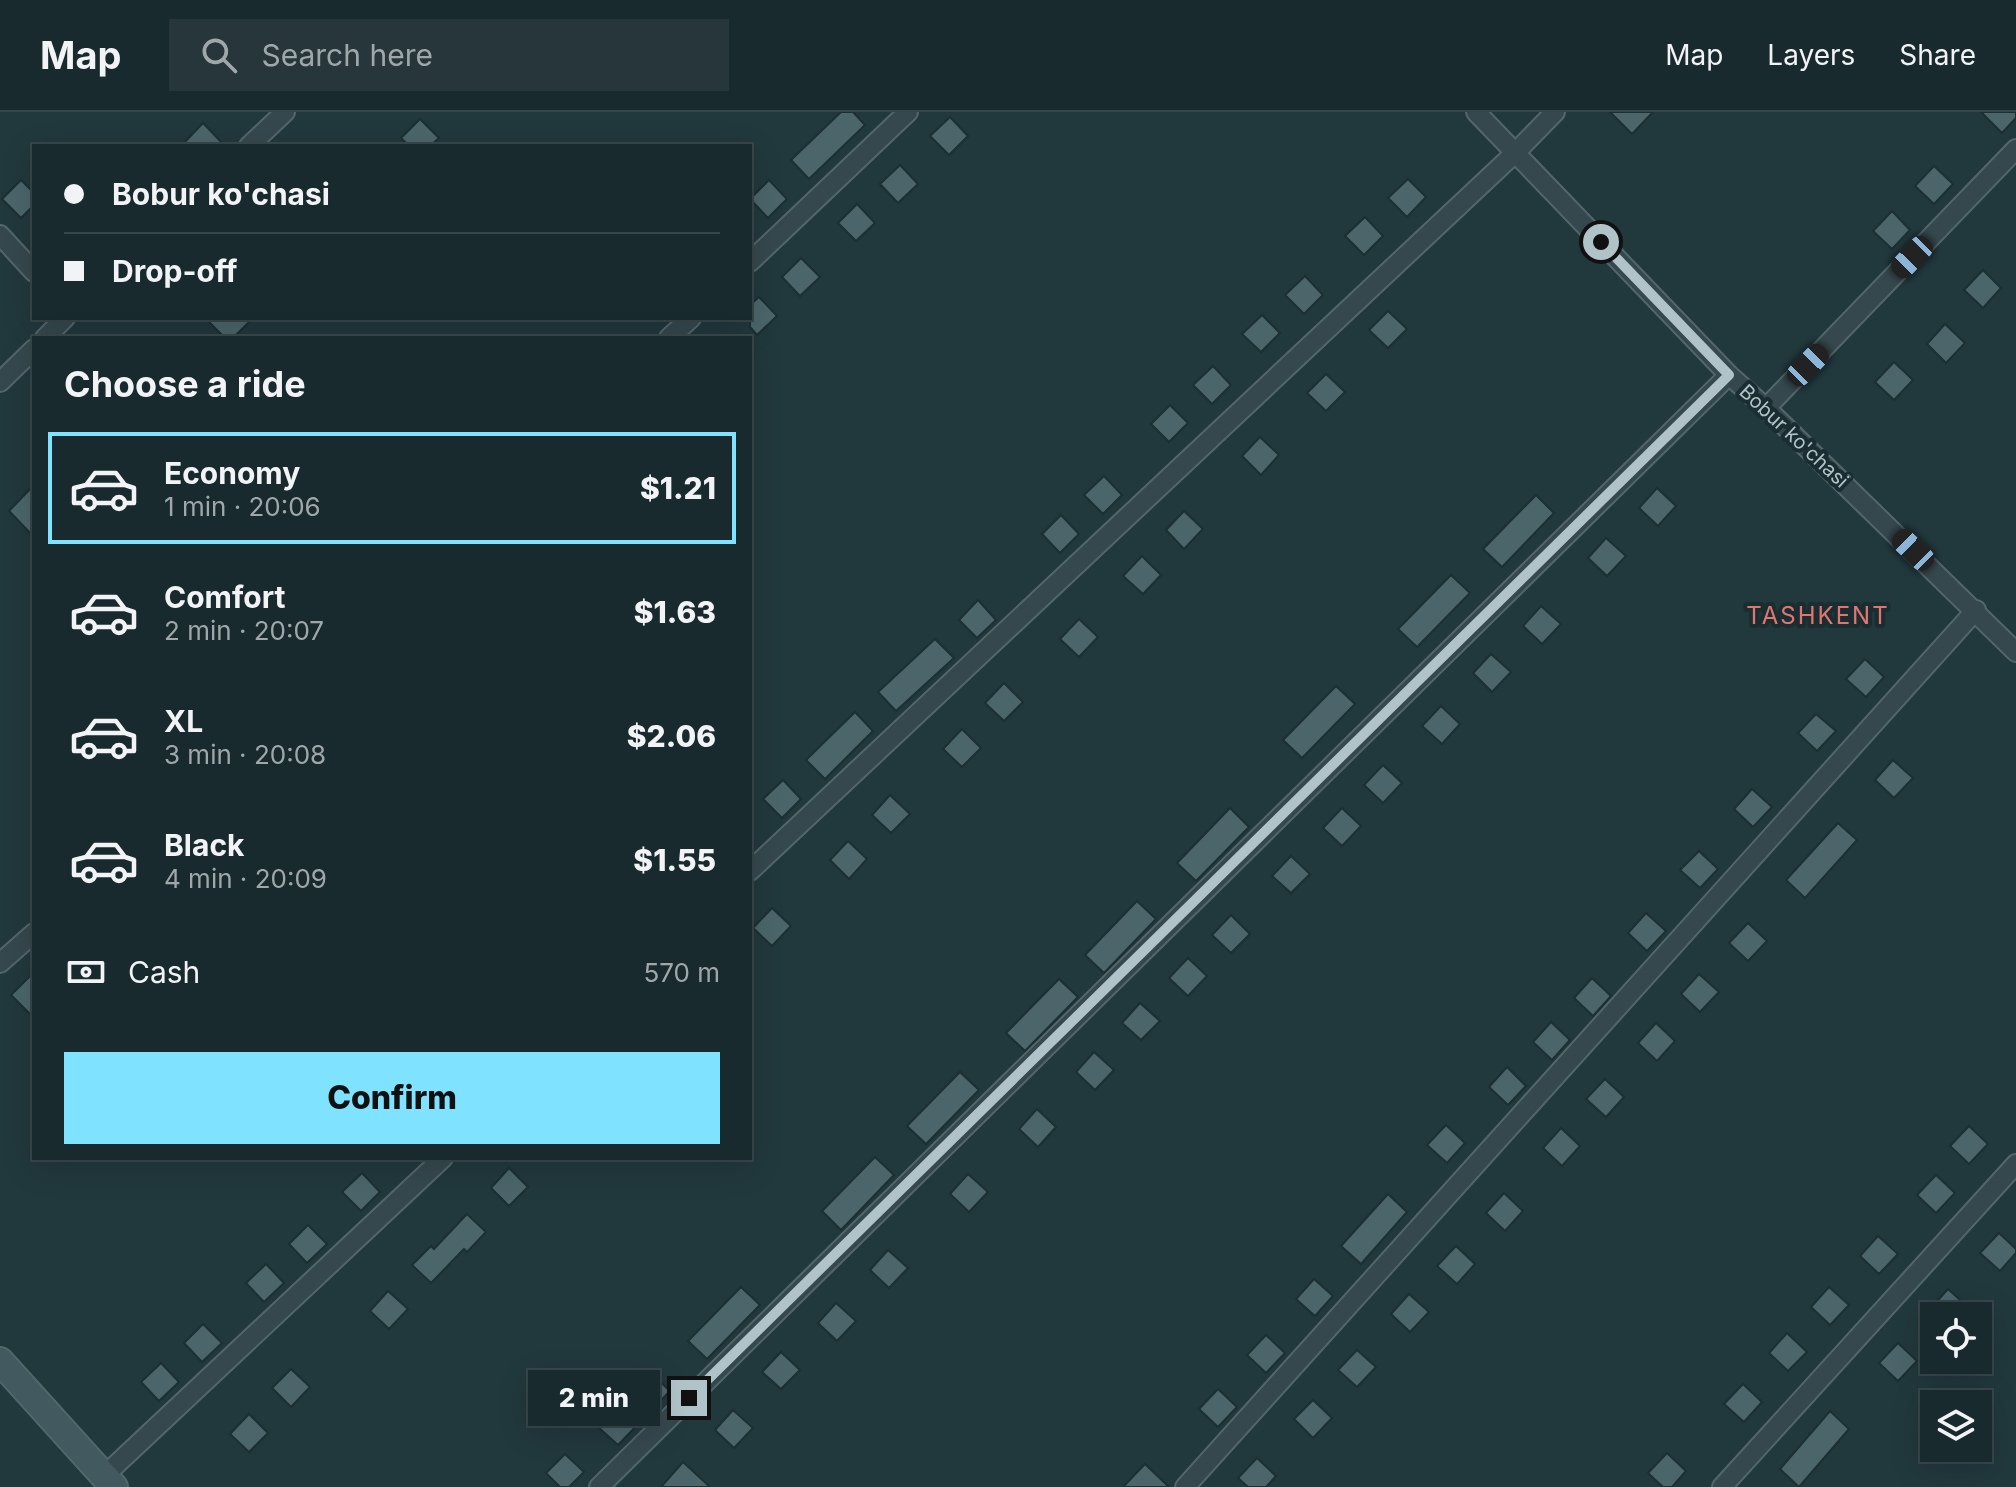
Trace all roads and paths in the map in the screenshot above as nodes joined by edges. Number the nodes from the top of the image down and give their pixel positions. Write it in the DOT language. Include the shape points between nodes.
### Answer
graph roads {
  1 [pos="285,112"];
  2 [pos="908,112"];
  3 [pos="1476,112"];
  4 [pos="1555,112"];
  5 [pos="251,144"];
  6 [pos="2016,149"];
  7 [pos="1515,153"];
  8 [pos="0,235"];
  9 [pos="752,260"];
  10 [pos="32,270"];
  11 [pos="63,320"];
  12 [pos="689,320"];
  13 [pos="47,336"];
  14 [pos="671,336"];
  15 [pos="32,351"];
  16 [pos="1729,375"];
  17 [pos="0,382"];
  18 [pos="1766,408"];
  19 [pos="1976,610"];
  20 [pos="2016,652"];
  21 [pos="752,869"];
  22 [pos="32,935"];
  23 [pos="0,963"];
  24 [pos="441,1160"];
  25 [pos="2016,1164"];
  26 [pos="0,1361"];
  27 [pos="109,1481"];
  28 [pos="599,1487"];
  29 [pos="1185,1487"];
  30 [pos="1722,1487"];
  1 -- 5 [label="street"];
  2 -- 9 [label="street"];
  3 -- 7 [label="street, Bobur ko'chasi"];
  4 -- 7 [label="street"];
  6 -- 18 [label="street"];
  7 -- 16 [label="street, Bobur ko'chasi"];
  7 -- 21 [label="street"];
  8 -- 10 [label="street"];
  11 -- 13 [label="street"];
  12 -- 14 [label="street"];
  15 -- 17 [label="street"];
  16 -- 18 [label="street, Bobur ko'chasi"];
  16 -- 28 [label="street"];
  18 -- 19 [label="street, Bobur ko'chasi"];
  19 -- 20 [label="street, Bobur ko'chasi"];
  19 -- 29 [label="street"];
  22 -- 23 [label="street"];
  24 -- 27 [label="street"];
  25 -- 30 [label="street"];
  26 -- 27 [label="street"];
}
